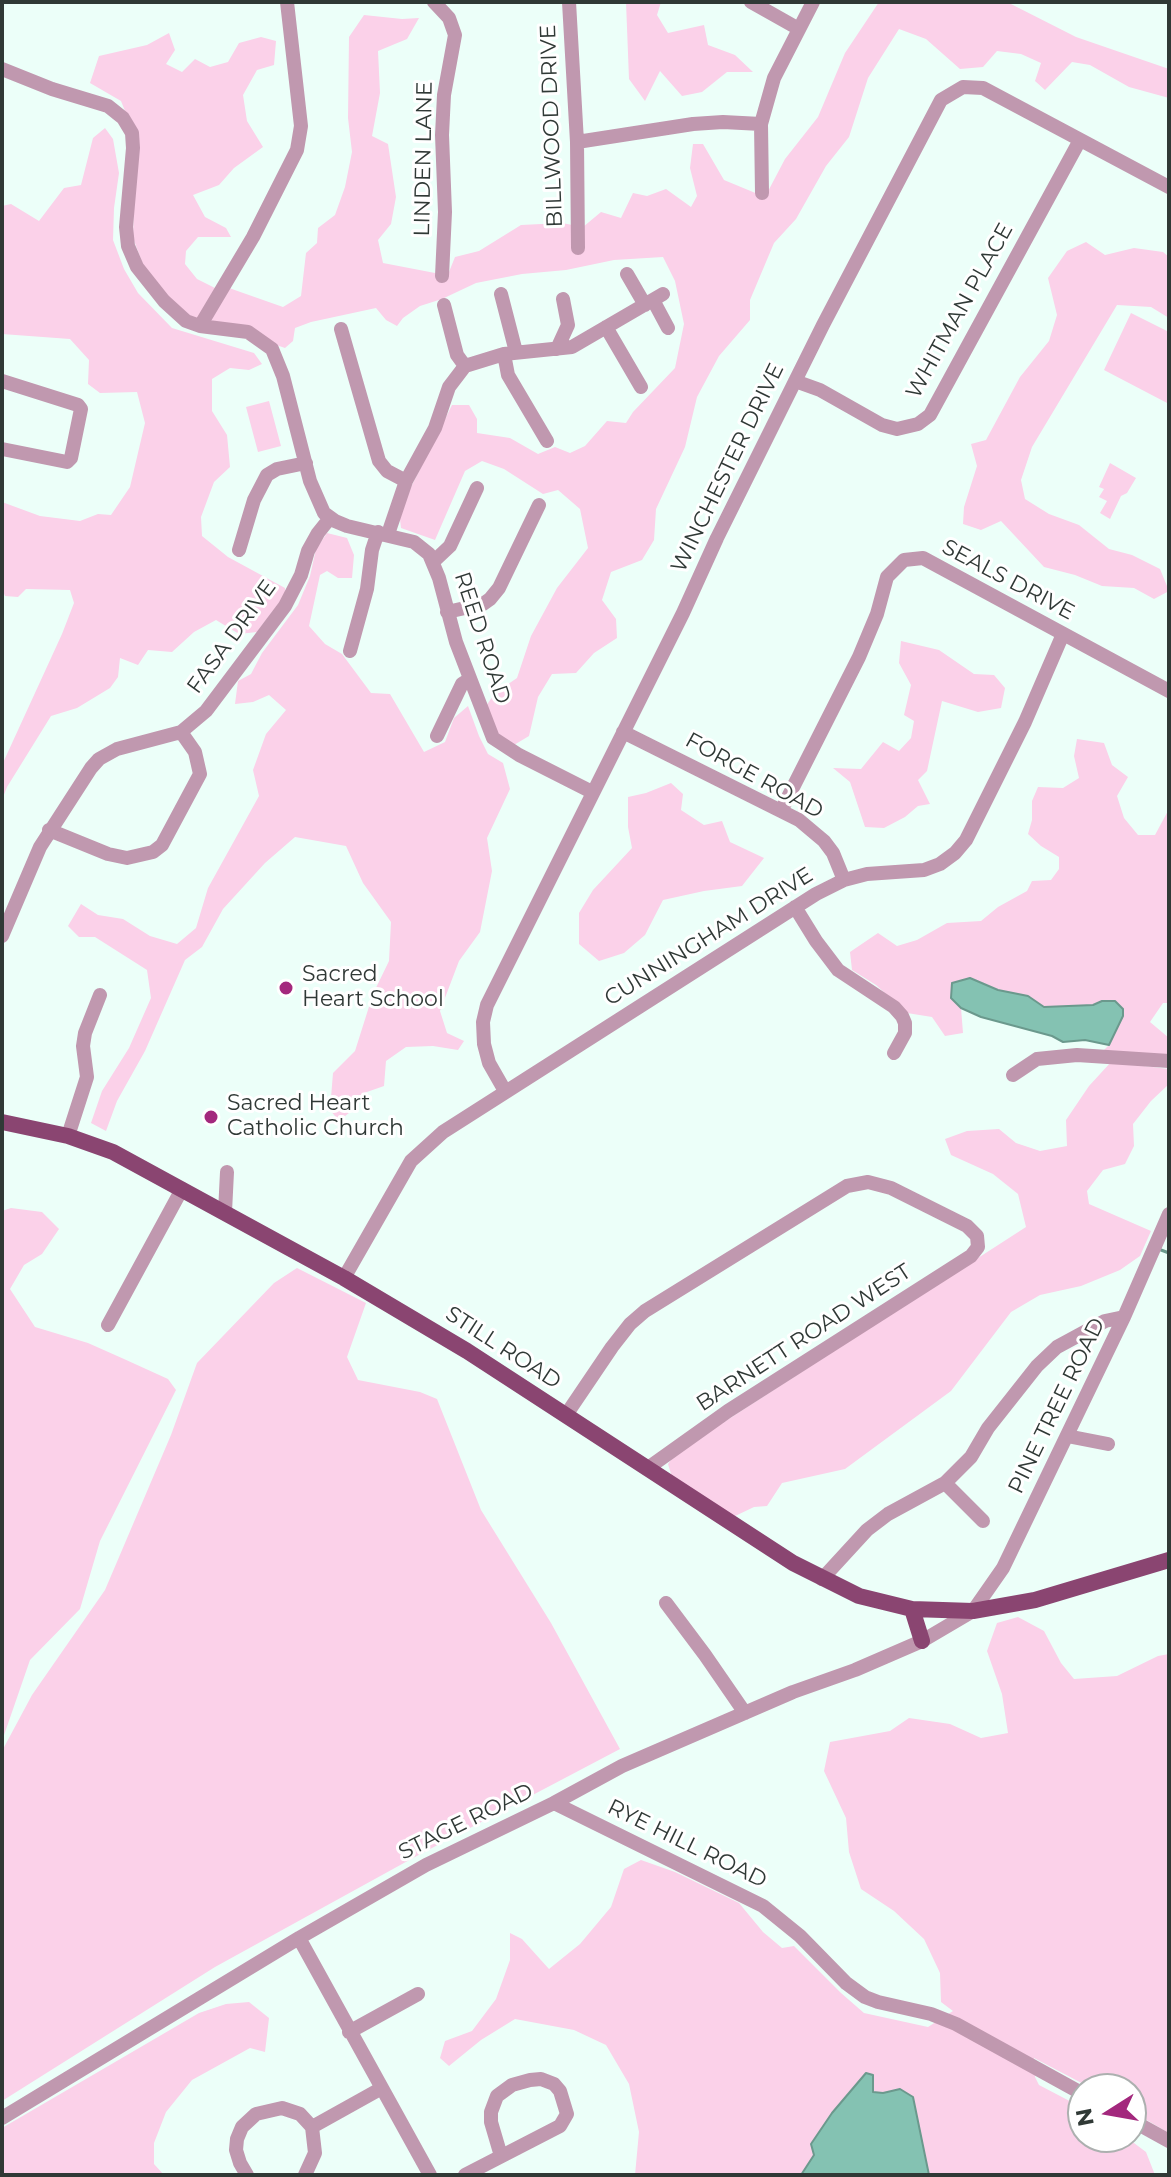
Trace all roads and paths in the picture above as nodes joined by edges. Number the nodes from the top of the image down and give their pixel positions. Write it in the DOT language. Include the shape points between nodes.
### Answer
graph roads {
  1 [pos="287,2"];
  2 [pos="434,2"];
  3 [pos="569,2"];
  4 [pos="751,2"];
  5 [pos="813,2"];
  6 [pos="799,29"];
  7 [pos="2,69"];
  8 [pos="761,124"];
  9 [pos="1080,140"];
  10 [pos="577,142"];
  11 [pos="1169,187"];
  12 [pos="762,193"];
  13 [pos="578,248"];
  14 [pos="627,274"];
  15 [pos="442,276"];
  16 [pos="501,294"];
  17 [pos="563,299"];
  18 [pos="654,300"];
  19 [pos="444,305"];
  20 [pos="200,326"];
  21 [pos="606,327"];
  22 [pos="668,328"];
  23 [pos="341,329"];
  24 [pos="557,349"];
  25 [pos="510,353"];
  26 [pos="465,366"];
  27 [pos="2,381"];
  28 [pos="795,381"];
  29 [pos="641,387"];
  30 [pos="547,441"];
  31 [pos="2,449"];
  32 [pos="306,463"];
  33 [pos="406,481"];
  34 [pos="477,488"];
  35 [pos="539,505"];
  36 [pos="330,518"];
  37 [pos="383,533"];
  38 [pos="239,550"];
  39 [pos="433,562"];
  40 [pos="447,612"];
  41 [pos="1063,634"];
  42 [pos="350,651"];
  43 [pos="470,679"];
  44 [pos="1169,691"];
  45 [pos="181,732"];
  46 [pos="623,732"];
  47 [pos="437,736"];
  48 [pos="592,792"];
  49 [pos="781,811"];
  50 [pos="49,830"];
  51 [pos="844,880"];
  52 [pos="795,907"];
  53 [pos="2,936"];
  54 [pos="100,995"];
  55 [pos="894,1053"];
  56 [pos="1169,1061"];
  57 [pos="1013,1075"];
  58 [pos="505,1091"];
  59 [pos="2,1122"];
  60 [pos="68,1136"];
  61 [pos="227,1172"];
  62 [pos="182,1189"];
  63 [pos="225,1212"];
  64 [pos="1169,1214"];
  65 [pos="344,1278"];
  66 [pos="1124,1317"];
  67 [pos="108,1325"];
  68 [pos="566,1415"];
  69 [pos="1067,1436"];
  70 [pos="1108,1444"];
  71 [pos="648,1468"];
  72 [pos="945,1483"];
  73 [pos="983,1521"];
  74 [pos="1169,1560"];
  75 [pos="822,1579"];
  76 [pos="666,1603"];
  77 [pos="912,1609"];
  78 [pos="973,1611"];
  79 [pos="922,1641"];
  80 [pos="745,1713"];
  81 [pos="554,1803"];
  82 [pos="299,1938"];
  83 [pos="418,1994"];
  84 [pos="349,2032"];
  85 [pos="1067,2085"];
  86 [pos="382,2088"];
  87 [pos="2,2118"];
  88 [pos="312,2127"];
  89 [pos="1147,2129"];
  90 [pos="1169,2141"];
  91 [pos="501,2156"];
  92 [pos="247,2175"];
  93 [pos="305,2175"];
  94 [pos="430,2175"];
  95 [pos="465,2175"];
  1 -- 20 [label="street" via="301,126 297,150"];
  2 -- 15 [label="street, LINDEN LANE" via="449,18 455,35 444,95"];
  3 -- 10 [label="street, BILLWOOD DRIVE"];
  4 -- 6 [label="street"];
  5 -- 6 [label="street"];
  6 -- 8 [label="street" via="774,78"];
  7 -- 20 [label="street" via="108,106 123,118 132,133 126,227 133,260 177,313"];
  8 -- 10 [label="street" via="693,124"];
  8 -- 12 [label="street"];
  9 -- 11 [label="street, WINCHESTER DRIVE"];
  9 -- 28 [label="street, WHITMAN PLACE" via="930,415 897,429"];
  9 -- 28 [label="street, WINCHESTER DRIVE" via="983,88 963,87 948,95 935,110"];
  10 -- 13 [label="street, BILLWOOD DRIVE"];
  14 -- 18 [label="street"];
  16 -- 25 [label="street"];
  17 -- 24 [label="street" via="568,325"];
  18 -- 21 [label="street"];
  18 -- 22 [label="street"];
  19 -- 26 [label="street"];
  20 -- 32 [label="street" via="248,332 272,349"];
  21 -- 24 [label="street"];
  21 -- 29 [label="street"];
  23 -- 33 [label="street" via="379,461"];
  24 -- 25 [label="street"];
  25 -- 26 [label="street"];
  25 -- 30 [label="street" via="508,375"];
  26 -- 33 [label="street" via="449,387 435,428"];
  27 -- 31 [label="street" via="81,409 67,462"];
  28 -- 46 [label="street, WINCHESTER DRIVE"];
  32 -- 36 [label="street" via="320,506"];
  32 -- 38 [label="street" via="267,475"];
  33 -- 37 [label="street"];
  34 -- 39 [label="street" via="450,546"];
  35 -- 40 [label="street" via="490,599"];
  36 -- 37 [label="street, REED ROAD"];
  36 -- 45 [label="street, FASA DRIVE" via="308,551 285,606 206,711"];
  37 -- 39 [label="street, REED ROAD" via="414,542"];
  37 -- 42 [label="street" via="372,550"];
  39 -- 40 [label="street, REED ROAD"];
  40 -- 43 [label="street, REED ROAD"];
  41 -- 44 [label="street, SEALS DRIVE"];
  41 -- 49 [label="street, SEALS DRIVE" via="923,558 904,560 887,577 859,657"];
  41 -- 51 [label="street, CUNNINGHAM DRIVE" via="1025,722 955,853 924,870"];
  43 -- 47 [label="street" via="462,684"];
  43 -- 48 [label="street, REED ROAD" via="499,744"];
  45 -- 50 [label="street" via="99,759"];
  45 -- 50 [label="street" via="195,752 200,774 162,845 153,852 127,858 108,854"];
  46 -- 48 [label="street, WINCHESTER DRIVE"];
  46 -- 49 [label="street, FORGE ROAD"];
  48 -- 58 [label="street, WINCHESTER DRIVE" via="487,1005 484,1044"];
  49 -- 51 [label="street, FORGE ROAD" via="824,841"];
  50 -- 53 [label="street"];
  51 -- 52 [label="street, CUNNINGHAM DRIVE"];
  52 -- 55 [label="street" via="838,970 902,1016 905,1033"];
  52 -- 58 [label="street, CUNNINGHAM DRIVE"];
  54 -- 60 [label="street" via="85,1033 87,1077"];
  56 -- 57 [label="street" via="1077,1055 1037,1059"];
  58 -- 65 [label="street, CUNNINGHAM DRIVE" via="443,1132 411,1161"];
  59 -- 60 [label="main road, STILL ROAD"];
  60 -- 62 [label="main road, STILL ROAD" via="113,1152"];
  61 -- 63 [label="street"];
  62 -- 63 [label="main road, STILL ROAD"];
  62 -- 67 [label="street"];
  63 -- 65 [label="main road, STILL ROAD"];
  64 -- 66 [label="street, PINE TREE ROAD"];
  65 -- 68 [label="main road, STILL ROAD"];
  66 -- 69 [label="street, PINE TREE ROAD"];
  66 -- 72 [label="street" via="1105,1321 1057,1347"];
  68 -- 71 [label="main road, STILL ROAD"];
  68 -- 71 [label="street, BARNETT ROAD WEST" via="612,1347 645,1311 847,1186 868,1182 891,1188 977,1236 971,1256"];
  69 -- 70 [label="street"];
  69 -- 78 [label="street, PINE TREE ROAD" via="1003,1568"];
  71 -- 75 [label="main road, STILL ROAD"];
  72 -- 73 [label="street"];
  72 -- 75 [label="street" via="877,1522"];
  74 -- 78 [label="main road, STILL ROAD" via="1035,1600"];
  75 -- 77 [label="main road, STILL ROAD" via="859,1596"];
  76 -- 80 [label="street"];
  77 -- 78 [label="main road, STILL ROAD"];
  77 -- 79 [label="main road"];
  78 -- 79 [label="street, STAGE ROAD"];
  79 -- 80 [label="street, STAGE ROAD"];
  80 -- 81 [label="street, STAGE ROAD" via="622,1766"];
  81 -- 82 [label="street, STAGE ROAD" via="426,1865"];
  81 -- 85 [label="street, RYE HILL ROAD" via="763,1906 865,1997 956,2024"];
  82 -- 84 [label="street"];
  82 -- 87 [label="street, STAGE ROAD"];
  83 -- 84 [label="street"];
  84 -- 86 [label="street"];
  86 -- 88 [label="street"];
  86 -- 94 [label="street"];
  88 -- 92 [label="street" via="300,2114 282,2108 249,2118 236,2150"];
  88 -- 93 [label="street" via="315,2153"];
  89 -- 90 [label="street"];
  91 -- 91 [label="street" via="560,2126 567,2114 554,2084 541,2079 501,2091 491,2112"];
  91 -- 95 [label="street"];
}
